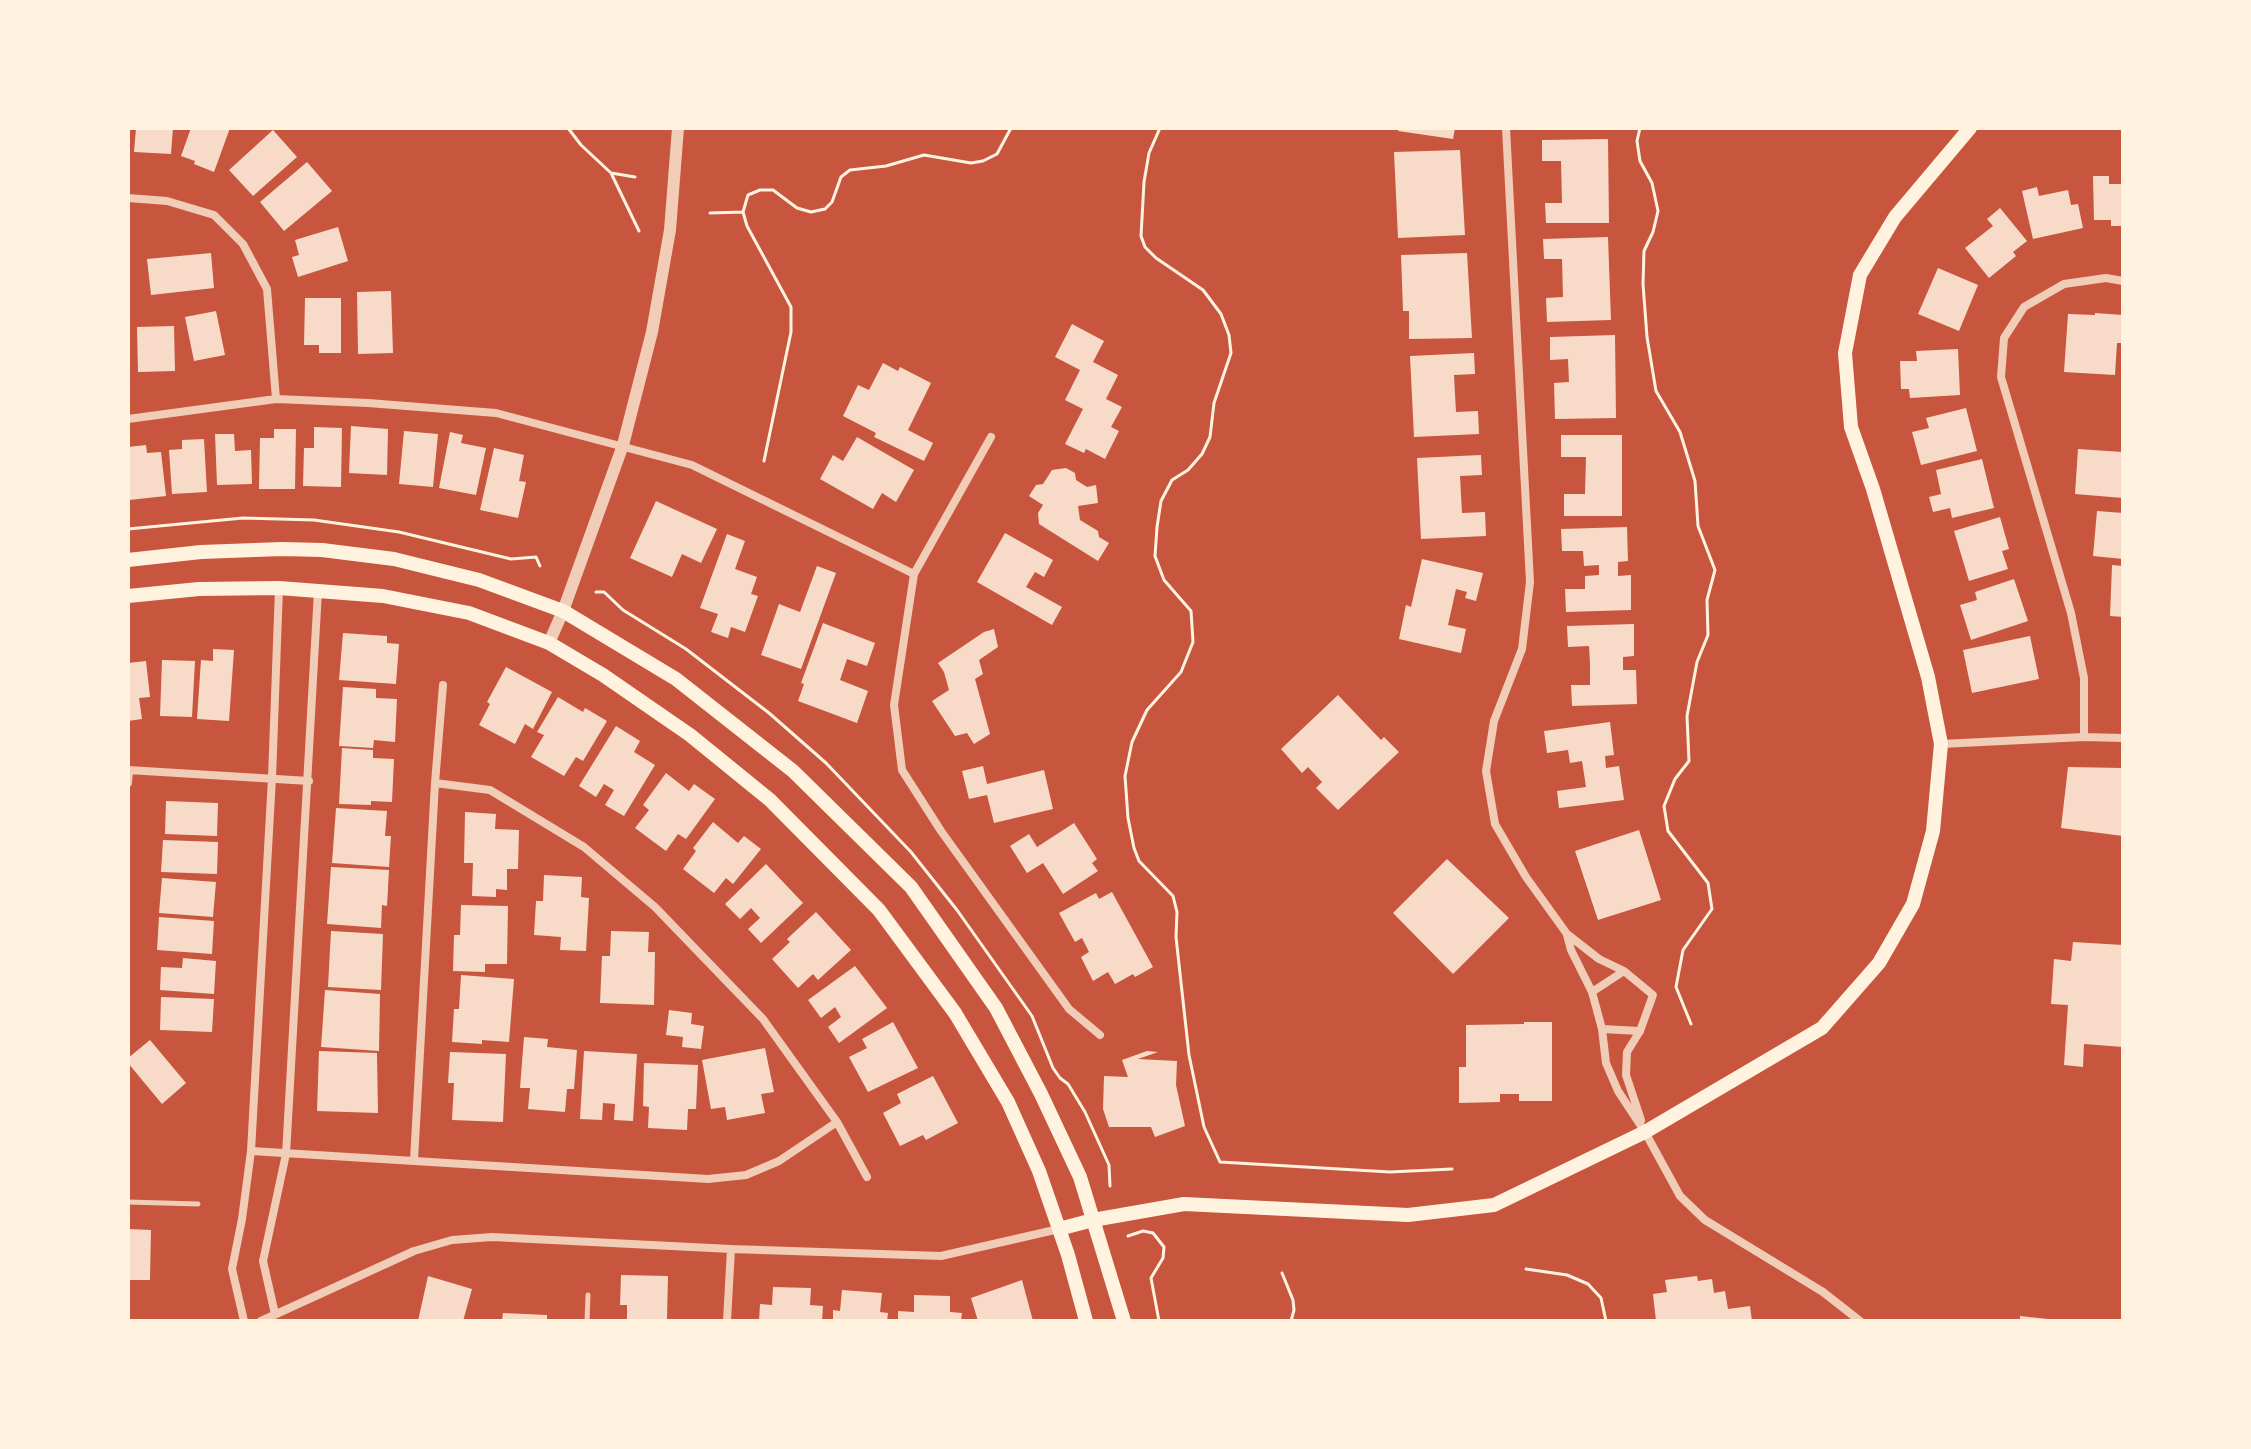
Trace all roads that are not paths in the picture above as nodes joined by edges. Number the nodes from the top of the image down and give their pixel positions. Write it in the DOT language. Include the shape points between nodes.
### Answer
graph roads {
  1 [pos="678,128"];
  2 [pos="1506,128"];
  3 [pos="1970,128"];
  4 [pos="128,198"];
  5 [pos="2123,281"];
  6 [pos="276,399"];
  7 [pos="128,419"];
  8 [pos="991,437"];
  9 [pos="623,445"];
  10 [pos="128,560"];
  11 [pos="914,574"];
  12 [pos="279,588"];
  13 [pos="318,591"];
  14 [pos="128,596"];
  15 [pos="563,611"];
  16 [pos="549,643"];
  17 [pos="443,685"];
  18 [pos="2084,737"];
  19 [pos="2123,738"];
  20 [pos="1941,744"];
  21 [pos="128,770"];
  22 [pos="272,778"];
  23 [pos="309,781"];
  24 [pos="128,783"];
  25 [pos="435,783"];
  26 [pos="1567,934"];
  27 [pos="1624,971"];
  28 [pos="1592,992"];
  29 [pos="1602,1029"];
  30 [pos="1640,1031"];
  31 [pos="1100,1035"];
  32 [pos="837,1122"];
  33 [pos="1645,1132"];
  34 [pos="251,1151"];
  35 [pos="286,1154"];
  36 [pos="414,1160"];
  37 [pos="867,1177"];
  38 [pos="128,1202"];
  39 [pos="198,1204"];
  40 [pos="1093,1220"];
  41 [pos="1059,1229"];
  42 [pos="731,1249"];
  43 [pos="588,1295"];
  44 [pos="276,1318"];
  45 [pos="244,1321"];
  46 [pos="261,1321"];
  47 [pos="587,1321"];
  48 [pos="727,1321"];
  49 [pos="1086,1321"];
  50 [pos="1124,1321"];
  51 [pos="1860,1321"];
  1 -- 9 [label="street" via="670,230 652,332"];
  2 -- 26 [label="street" via="1530,582 1522,649 1494,721 1486,771 1495,824"];
  3 -- 20 [label="main road" via="1895,217 1860,275 1845,353 1851,427 1928,677"];
  4 -- 6 [label="street" via="167,201 214,215 243,244 267,289"];
  5 -- 18 [label="street" via="2064,284 2024,307 2004,338 2001,377 2071,613 2084,678"];
  6 -- 7 [label="street"];
  6 -- 9 [label="street" via="496,413"];
  8 -- 11 [label="street"];
  9 -- 11 [label="street" via="692,465"];
  9 -- 15 [label="street"];
  10 -- 15 [label="main road" via="201,552 322,550 394,559 479,580"];
  11 -- 31 [label="street" via="894,705 902,770 1069,1009"];
  12 -- 13 [label="main road"];
  12 -- 14 [label="main road"];
  12 -- 22 [label="street"];
  13 -- 16 [label="main road" via="383,596 469,613"];
  13 -- 23 [label="street"];
  15 -- 16 [label="street"];
  15 -- 40 [label="main road" via="676,679 793,771 911,887 996,1008 1074,1163"];
  16 -- 41 [label="main road" via="702,744 770,800 879,910 955,1013 1008,1102"];
  17 -- 25 [label="street"];
  18 -- 19 [label="street"];
  18 -- 20 [label="street"];
  20 -- 33 [label="main road" via="1933,831 1913,904 1879,963 1822,1028"];
  21 -- 22 [label="street"];
  21 -- 24 [label="street"];
  22 -- 23 [label="street"];
  22 -- 34 [label="street"];
  23 -- 35 [label="street"];
  25 -- 32 [label="street" via="490,790 584,847 655,907 763,1019"];
  25 -- 36 [label="street"];
  26 -- 27 [label="street"];
  26 -- 28 [label="street"];
  27 -- 28 [label="street"];
  27 -- 30 [label="street" via="1653,995"];
  28 -- 29 [label="street"];
  29 -- 30 [label="street"];
  29 -- 33 [label="street" via="1606,1063"];
  30 -- 33 [label="street" via="1627,1052 1626,1075"];
  32 -- 36 [label="street" via="779,1161 746,1175 708,1179"];
  32 -- 37 [label="street"];
  33 -- 40 [label="main road" via="1494,1205 1408,1215 1184,1204"];
  33 -- 51 [label="street" via="1680,1196 1705,1220 1823,1292"];
  34 -- 35 [label="street"];
  34 -- 45 [label="street" via="232,1269"];
  35 -- 36 [label="street"];
  35 -- 44 [label="street" via="263,1261"];
  38 -- 39 [label="lane"];
  40 -- 41 [label="main road"];
  40 -- 50 [label="main road"];
  41 -- 42 [label="street" via="941,1256"];
  41 -- 49 [label="main road"];
  42 -- 44 [label="street" via="492,1237 452,1240 414,1251"];
  42 -- 48 [label="street"];
  43 -- 47 [label="lane"];
  44 -- 46 [label="street"];
}
